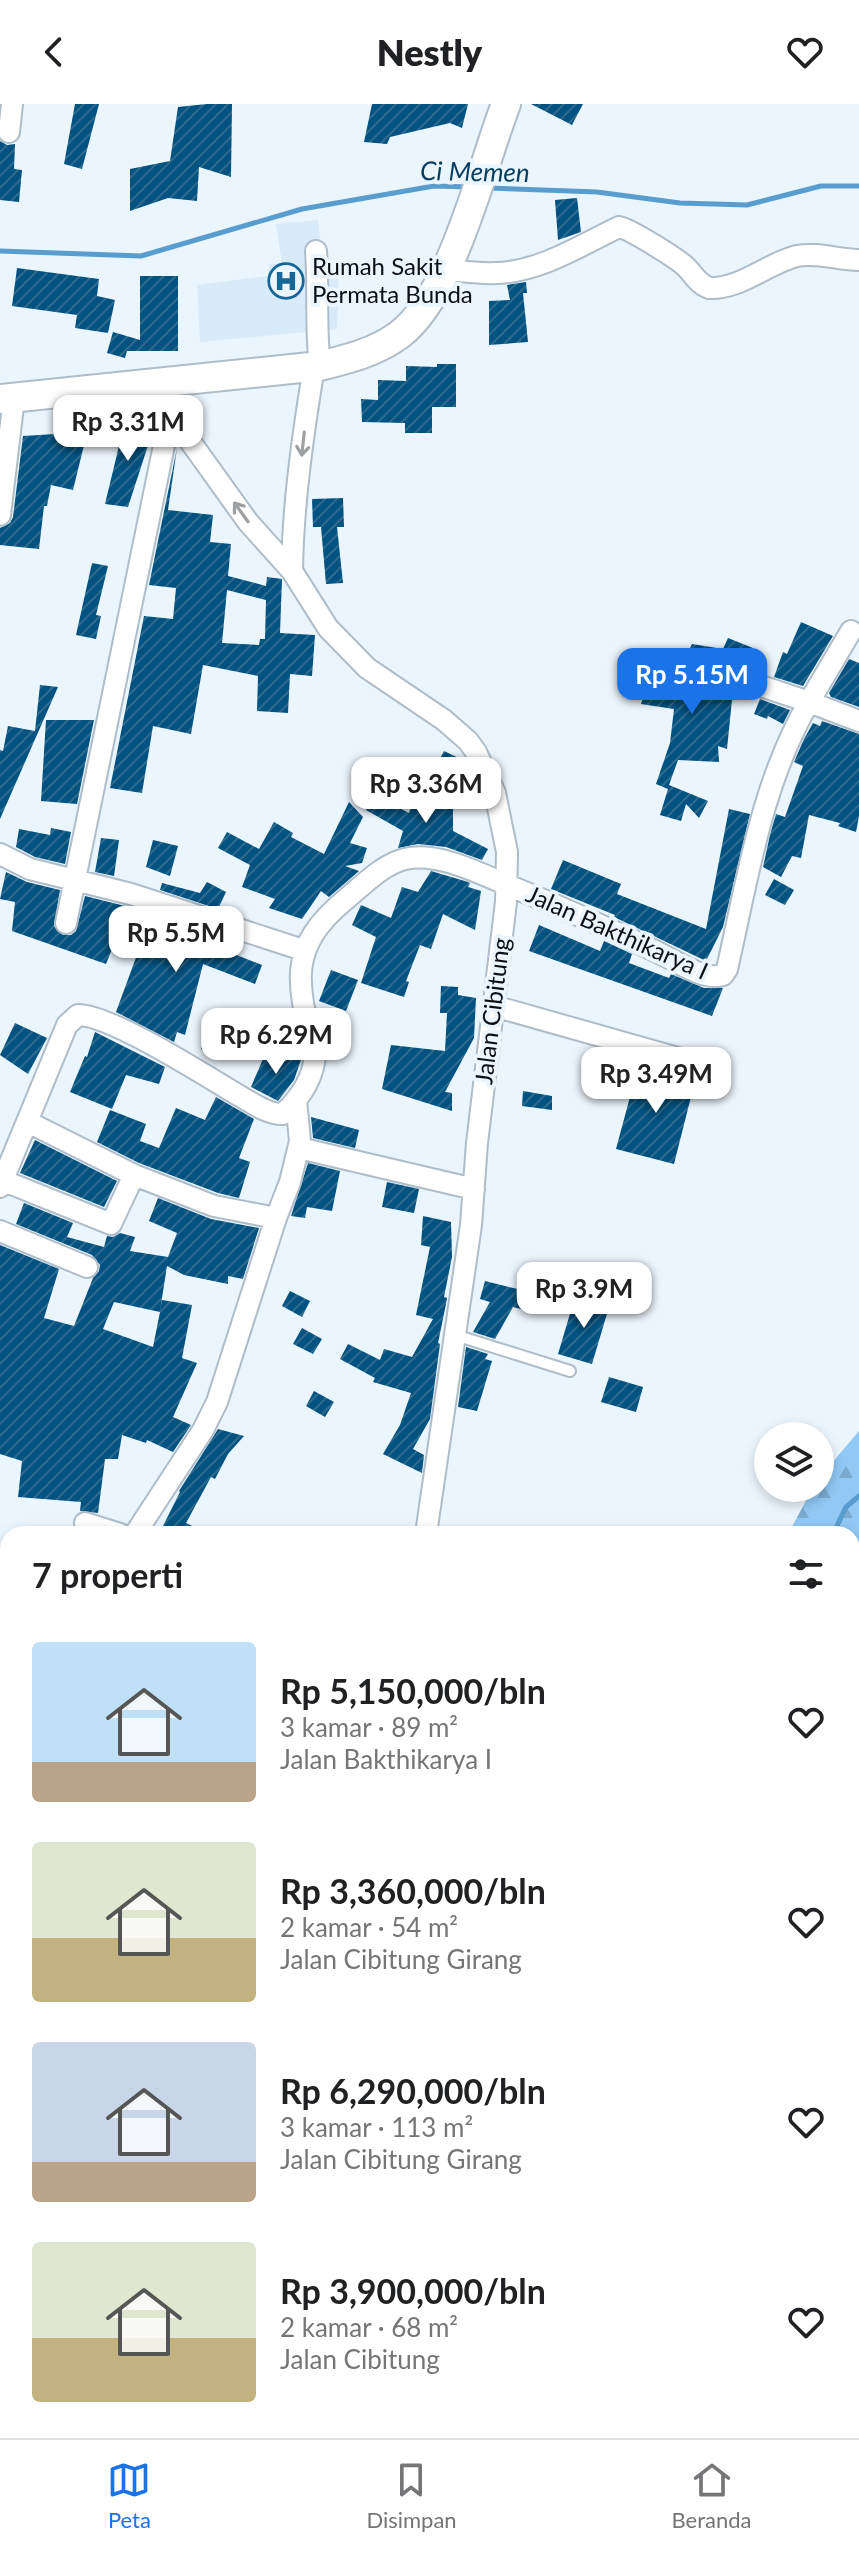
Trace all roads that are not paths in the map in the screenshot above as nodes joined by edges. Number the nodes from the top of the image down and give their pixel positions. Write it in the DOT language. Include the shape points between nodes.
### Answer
graph roads {
  1 [pos="12,104"];
  2 [pos="506,104"];
  3 [pos="9,132"];
  4 [pos="316,251"];
  5 [pos="450,259"];
  6 [pos="859,260"];
  7 [pos="317,366"];
  8 [pos="149,384"];
  9 [pos="7,398"];
  10 [pos="170,416"];
  11 [pos="0,515"];
  12 [pos="292,571"];
  13 [pos="851,631"];
  14 [pos="713,670"];
  15 [pos="809,702"];
  16 [pos="859,721"];
  17 [pos="0,854"];
  18 [pos="76,881"];
  19 [pos="507,885"];
  20 [pos="66,923"];
  21 [pos="303,950"];
  22 [pos="494,1006"];
  23 [pos="692,1062"];
  24 [pos="296,1100"];
  25 [pos="28,1122"];
  26 [pos="299,1148"];
  27 [pos="134,1175"];
  28 [pos="2,1184"];
  29 [pos="474,1189"];
  30 [pos="276,1218"];
  31 [pos="0,1231"];
  32 [pos="87,1267"];
  33 [pos="455,1335"];
  34 [pos="570,1371"];
  35 [pos="85,1523"];
  36 [pos="95,1526"];
  37 [pos="140,1526"];
  38 [pos="427,1526"];
  1 -- 3 [label="street"];
  2 -- 5 [label="main road"];
  4 -- 7 [label="street"];
  5 -- 6 [label="street" via="495,273 522,268 619,227 685,265 709,288 724,287 800,256"];
  5 -- 7 [label="main road" via="422,312 398,336 361,355"];
  7 -- 8 [label="main road"];
  7 -- 12 [label="street, one-way" via="305,420"];
  8 -- 9 [label="main road"];
  8 -- 10 [label="street, Jalan Cibitung"];
  9 -- 11 [label="street"];
  12 -- 10 [label="street, Jalan Cibitung, one-way" via="248,522"];
  10 -- 18 [label="street"];
  12 -- 19 [label="street, Jalan Cibitung" via="344,647 444,720 476,752 502,823"];
  13 -- 15 [label="street"];
  14 -- 15 [label="street"];
  15 -- 16 [label="street"];
  15 -- 19 [label="street, Jalan Bakthikarya I" via="765,803 723,975 687,967"];
  17 -- 18 [label="street" via="30,869"];
  18 -- 20 [label="street"];
  18 -- 21 [label="street"];
  19 -- 21 [label="street" via="427,858 401,860 326,916"];
  19 -- 22 [label="street, Jalan Cibitung"];
  21 -- 24 [label="street" via="300,983 315,1054 312,1074"];
  22 -- 23 [label="street"];
  22 -- 29 [label="street, Jalan Cibitung"];
  24 -- 25 [label="street" via="283,1114 273,1113 147,1043 82,1015 67,1025"];
  24 -- 26 [label="street"];
  25 -- 27 [label="street"];
  25 -- 28 [label="street"];
  26 -- 29 [label="street"];
  26 -- 30 [label="street"];
  27 -- 28 [label="street" via="111,1224"];
  27 -- 30 [label="street" via="220,1208"];
  29 -- 33 [label="street, Jalan Cibitung"];
  30 -- 37 [label="street" via="217,1402"];
  31 -- 32 [label="street"];
  33 -- 34 [label="lane"];
  33 -- 38 [label="street, Jalan Cibitung"];
  35 -- 36 [label="street"];
}
